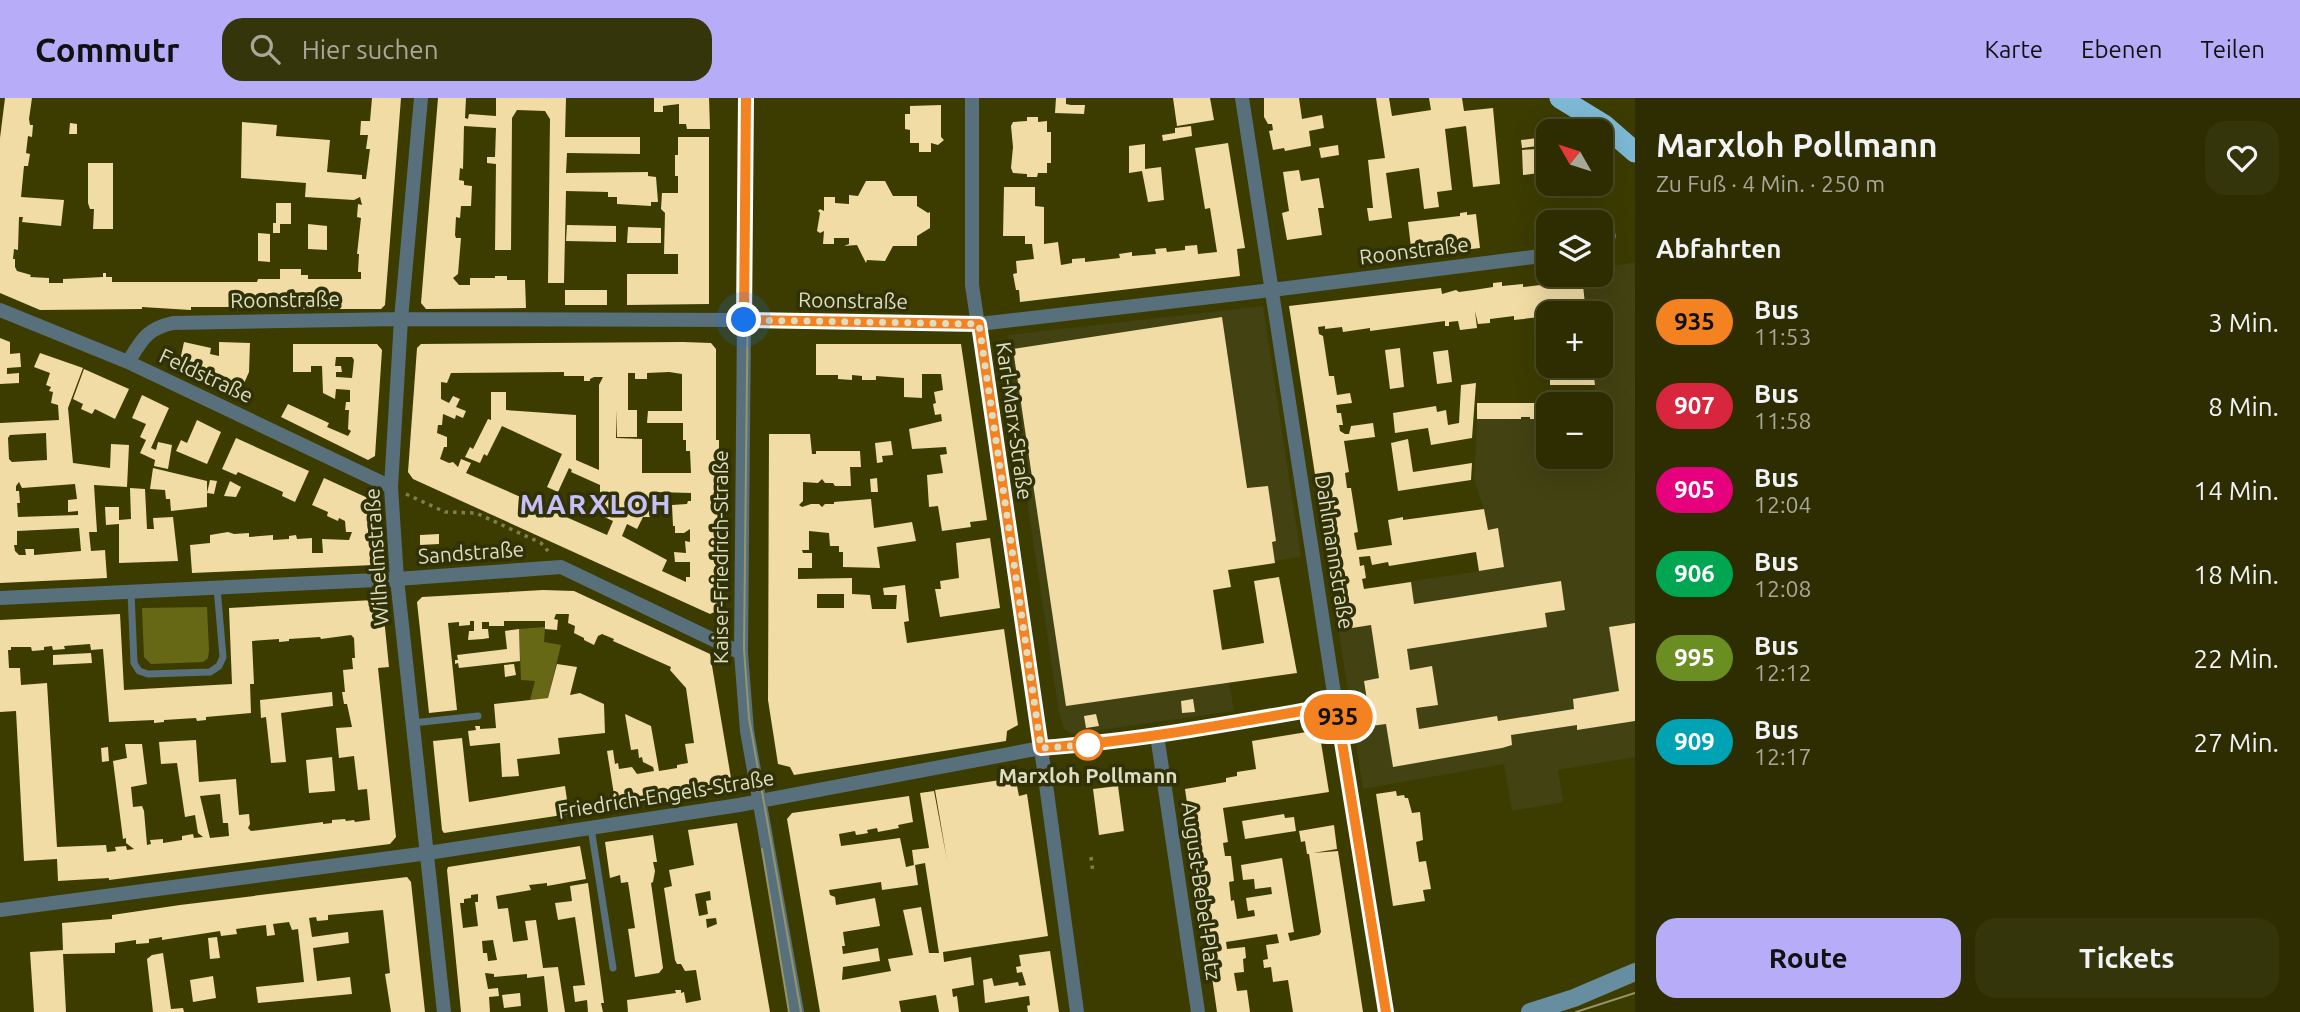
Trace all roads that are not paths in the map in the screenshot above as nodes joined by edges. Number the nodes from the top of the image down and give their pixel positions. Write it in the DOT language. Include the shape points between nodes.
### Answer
graph roads {
  1 [pos="421,98"];
  2 [pos="746,98"];
  3 [pos="972,98"];
  4 [pos="1242,98"];
  5 [pos="1560,98"];
  6 [pos="1635,152"];
  7 [pos="1536,257"];
  8 [pos="1272,290"];
  9 [pos="0,310"];
  10 [pos="401,319"];
  11 [pos="744,320"];
  12 [pos="979,324"];
  13 [pos="128,362"];
  14 [pos="391,487"];
  15 [pos="397,579"];
  16 [pos="217,588"];
  17 [pos="131,592"];
  18 [pos="0,598"];
  19 [pos="741,653"];
  20 [pos="1336,705"];
  21 [pos="478,716"];
  22 [pos="413,723"];
  23 [pos="1157,735"];
  24 [pos="1041,748"];
  25 [pos="759,802"];
  26 [pos="591,828"];
  27 [pos="428,853"];
  28 [pos="0,910"];
  29 [pos="613,968"];
  30 [pos="1635,972"];
  31 [pos="444,1012"];
  32 [pos="797,1012"];
  33 [pos="1077,1012"];
  34 [pos="1198,1012"];
  35 [pos="1386,1012"];
  36 [pos="1530,1012"];
  1 -- 10 [label="street, Wilhelmstraße"];
  2 -- 11 [label="street, Kaiser-Friedrich-Straße"];
  3 -- 12 [label="street, Karl-Marx-Straße" via="972,285"];
  4 -- 8 [label="street, Dahlmannstraße"];
  5 -- 6 [label="highway" via="1604,125"];
  7 -- 8 [label="street, Roonstraße"];
  8 -- 12 [label="street, Roonstraße"];
  8 -- 20 [label="street, Dahlmannstraße"];
  9 -- 13 [label="street, Feldstraße"];
  10 -- 11 [label="street, Roonstraße"];
  10 -- 13 [label="street, Roonstraße" via="173,324 157,327 145,336"];
  10 -- 14 [label="street, Wilhelmstraße"];
  11 -- 12 [label="street, Roonstraße"];
  11 -- 19 [label="street, Kaiser-Friedrich-Straße"];
  12 -- 24 [label="street, Karl-Marx-Straße"];
  13 -- 14 [label="street, Feldstraße"];
  14 -- 15 [label="street, Wilhelmstraße"];
  15 -- 16 [label="street, Sandstraße"];
  15 -- 19 [label="street, Sandstraße" via="561,567"];
  15 -- 22 [label="street, Wilhelmstraße"];
  16 -- 17 [label="street, Sandstraße"];
  16 -- 17 [label="lane" via="223,657 210,672 139,671 134,663"];
  17 -- 18 [label="street, Sandstraße"];
  19 -- 25 [label="street, Kaiser-Friedrich-Straße"];
  20 -- 23 [label="street, Friedrich-Engels-Straße"];
  20 -- 35 [label="street, Dahlmannstraße"];
  21 -- 22 [label="lane"];
  22 -- 27 [label="street, Wilhelmstraße"];
  23 -- 24 [label="street, Friedrich-Engels-Straße"];
  23 -- 34 [label="street, August-Bebel-Platz"];
  24 -- 25 [label="street, Friedrich-Engels-Straße"];
  24 -- 33 [label="street"];
  25 -- 26 [label="street, Friedrich-Engels-Straße"];
  25 -- 32 [label="street, Kaiser-Friedrich-Straße"];
  26 -- 27 [label="street, Friedrich-Engels-Straße"];
  26 -- 29 [label="lane"];
  27 -- 28 [label="street, Friedrich-Engels-Straße"];
  27 -- 31 [label="street, Wilhelmstraße"];
  30 -- 36 [label="main road"];
}
